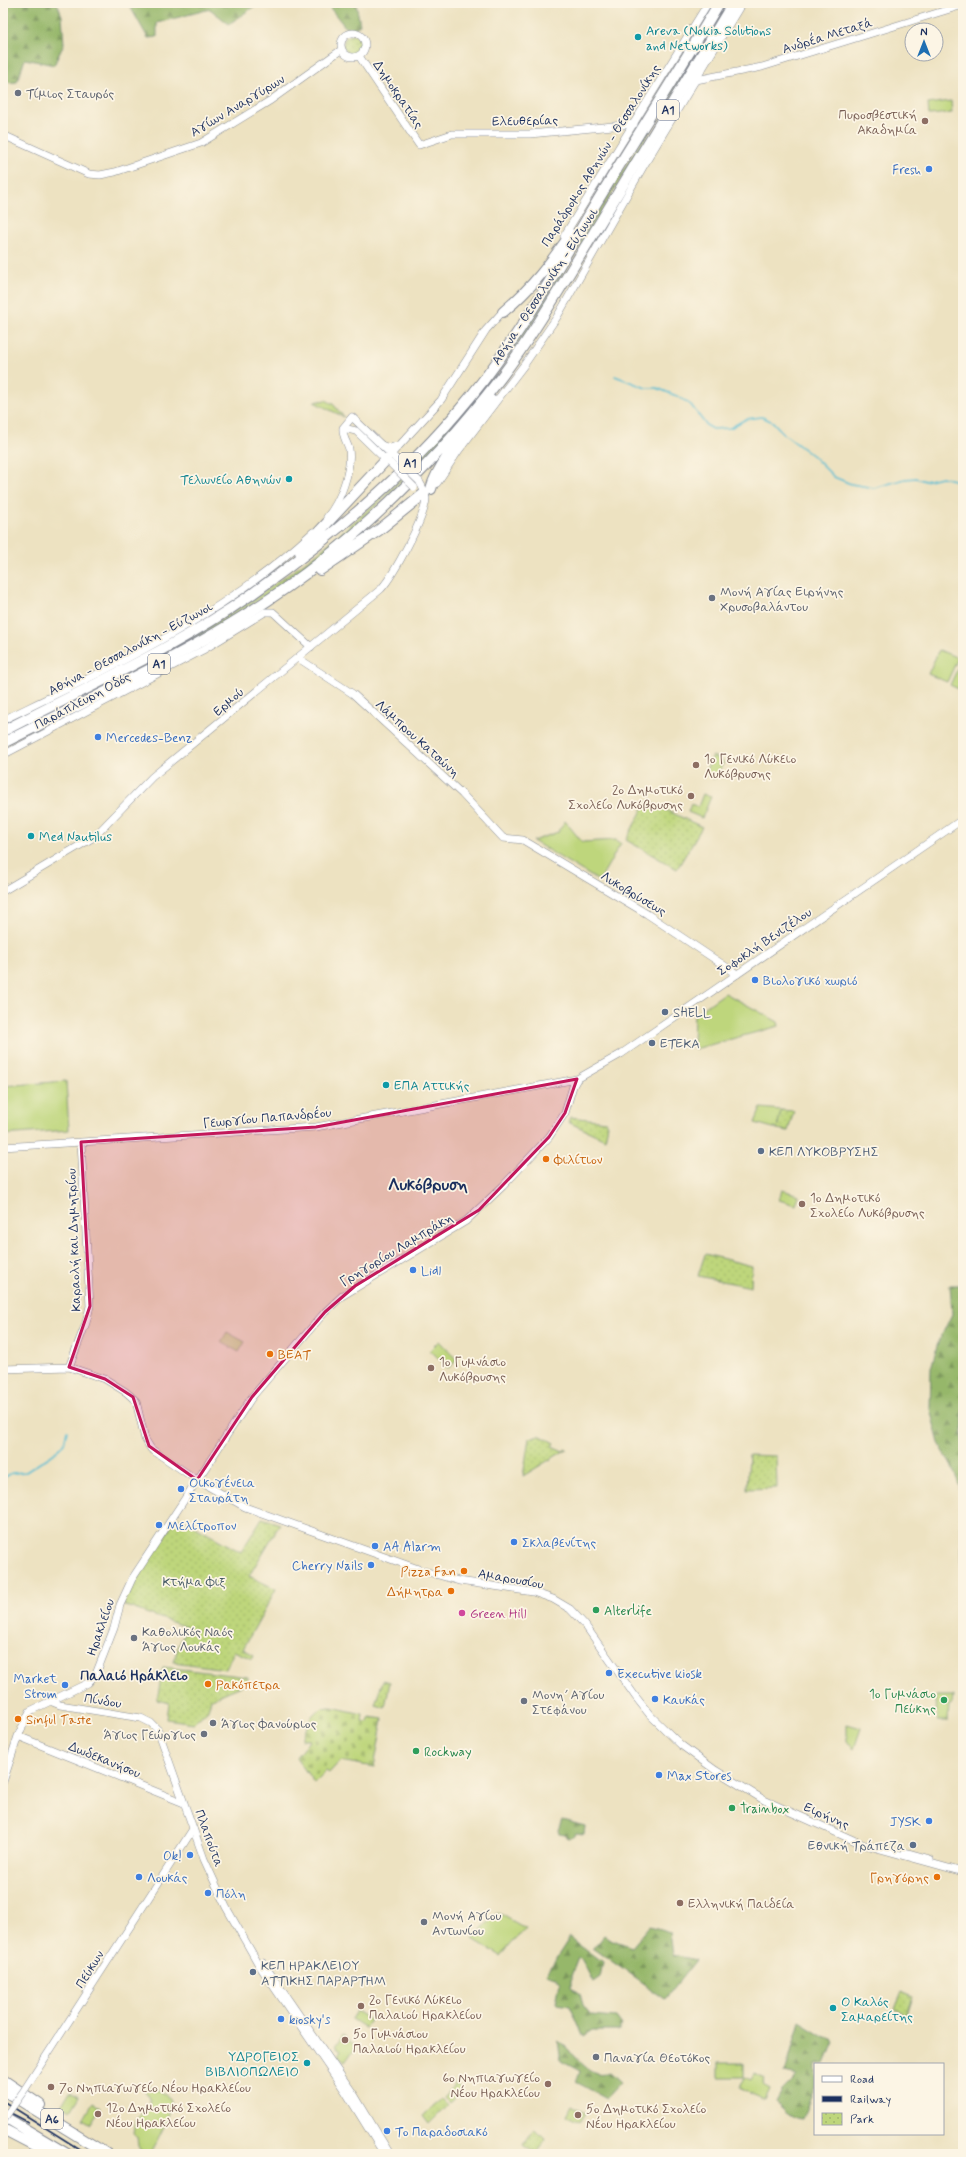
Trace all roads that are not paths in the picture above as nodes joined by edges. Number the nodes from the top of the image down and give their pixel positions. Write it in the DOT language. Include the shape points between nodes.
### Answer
graph roads {
  1 [pos="708,3"];
  2 [pos="719,3"];
  3 [pos="733,3"];
  4 [pos="742,3"];
  5 [pos="963,5"];
  6 [pos="341,50"];
  7 [pos="359,56"];
  8 [pos="696,80"];
  9 [pos="634,124"];
  10 [pos="3,135"];
  11 [pos="418,145"];
  12 [pos="596,203"];
  13 [pos="502,312"];
  14 [pos="526,340"];
  15 [pos="343,428"];
  16 [pos="381,445"];
  17 [pos="399,445"];
  18 [pos="390,459"];
  19 [pos="428,491"];
  20 [pos="260,588"];
  21 [pos="269,600"];
  22 [pos="311,647"];
  23 [pos="298,658"];
  24 [pos="3,720"];
  25 [pos="3,730"];
  26 [pos="3,743"];
  27 [pos="3,755"];
  28 [pos="963,819"];
  29 [pos="515,839"];
  30 [pos="3,891"];
  31 [pos="737,974"];
  32 [pos="577,1079"];
  33 [pos="81,1142"];
  34 [pos="3,1146"];
  35 [pos="69,1366"];
  36 [pos="3,1369"];
  37 [pos="197,1480"];
  38 [pos="50,1701"];
  39 [pos="151,1723"];
  40 [pos="18,1736"];
  41 [pos="3,1782"];
  42 [pos="756,1794"];
  43 [pos="184,1803"];
  44 [pos="193,1829"];
  45 [pos="963,1867"];
  46 [pos="963,1872"];
  47 [pos="3,2080"];
  48 [pos="3,2090"];
  49 [pos="3,2116"];
  50 [pos="3,2120"];
  51 [pos="3,2129"];
  52 [pos="383,2151"];
  53 [pos="104,2152"];
  54 [pos="51,2154"];
  55 [pos="67,2154"];
  56 [pos="390,2154"];
  1 -- 9 [label="main road, Παράδρομος Αθηνών - Θεσσαλονίκης"];
  2 -- 12 [label="highway, Αθήνα - Θεσσαλονίκη - Εύζωνοι / Α1"];
  3 -- 14 [label="highway, Αθήνα - Θεσσαλονίκη - Εύζωνοι / Α1"];
  4 -- 8 [label="main road"];
  5 -- 8 [label="main road, Ανδρέα Μεταξά" via="762,67"];
  6 -- 7 [label="main road" via="351,58"];
  6 -- 7 [label="main road" via="342,38 349,33 357,33 365,42 364,50"];
  6 -- 10 [label="main road, Αγίων Αναργύρων" via="298,82 210,139 115,172 89,174"];
  7 -- 11 [label="main road, Δημοκρατίας"];
  8 -- 19 [label="main road" via="541,342"];
  9 -- 11 [label="main road, Ελευθερίας" via="530,134 452,134"];
  9 -- 13 [label="main road, Παράδρομος Αθηνών - Θεσσαλονίκης" via="573,224 536,274"];
  12 -- 13 [label="highway" via="541,276 528,291"];
  12 -- 20 [label="highway, Αθήνα - Θεσσαλονίκη - Εύζωνοι / Α1" via="532,312 494,367 456,414 413,460 354,514"];
  13 -- 17 [label="main road, Παράδρομος Αθηνών - Θεσσαλονίκης" via="486,330 441,400"];
  14 -- 19 [label="highway" via="522,352 507,376 442,466"];
  14 -- 21 [label="highway, Αθήνα - Θεσσαλονίκη - Εύζωνοι / Α1" via="482,400 412,480 324,560"];
  15 -- 16 [label="main road" via="352,417"];
  15 -- 18 [label="main road" via="356,431"];
  15 -- 24 [label="main road, Παράπλευρη Οδός" via="349,454 341,495 321,524 293,550 199,618 155,645"];
  16 -- 17 [label="main road" via="390,448"];
  16 -- 18 [label="main road"];
  17 -- 18 [label="main road"];
  18 -- 19 [label="main road, bridge" via="416,484"];
  18 -- 20 [label="highway" via="320,533"];
  19 -- 21 [label="highway" via="379,530 307,580"];
  19 -- 22 [label="main road, Ερμού" via="420,517 396,569 387,582 367,603 343,619"];
  20 -- 25 [label="highway, Αθήνα - Θεσσαλονίκη - Εύζωνοι / Α1" via="177,641"];
  21 -- 26 [label="highway, Αθήνα - Θεσσαλονίκη - Εύζωνοι / Α1" via="183,652"];
  22 -- 23 [label="main road, Ερμού"];
  22 -- 27 [label="main road, Παράπλευρη Οδός" via="274,612 265,612 202,650"];
  23 -- 29 [label="main road, Λάμπρου Κατσώνη" via="353,694 462,794 501,837 507,840"];
  23 -- 30 [label="main road, Ερμού" via="152,778 94,837"];
  28 -- 31 [label="main road, Σοφοκλή Βενιζέλου"];
  29 -- 31 [label="main road, Λυκοβρύσεως" via="523,840 647,914"];
  31 -- 32 [label="main road, Σοφοκλή Βενιζέλου" via="615,1058"];
  32 -- 33 [label="main road, Γεωργίου Παπανδρέου" via="316,1127"];
  32 -- 37 [label="main road, Γρηγορίου Λαμπράκη" via="565,1113 549,1136 479,1210 355,1286 325,1312 252,1397"];
  33 -- 34 [label="main road, Γεωργίου Παπανδρέου"];
  33 -- 35 [label="main road, Καραολή και Δημητρίου" via="90,1306"];
  35 -- 36 [label="main road"];
  35 -- 37 [label="main road" via="105,1379 133,1397 149,1446"];
  37 -- 38 [label="main road, Ηρακλείου" via="130,1583 96,1674 88,1683"];
  37 -- 42 [label="main road, Αμαρουσίου" via="240,1505 262,1514 414,1568 459,1581 533,1592 562,1603 585,1625 635,1696 666,1732 690,1753"];
  38 -- 39 [label="main road, Πίνδου" via="60,1705 136,1717"];
  38 -- 40 [label="main road, Ηρακλείου" via="30,1711"];
  39 -- 43 [label="main road, Πλαπούτα" via="163,1738"];
  40 -- 41 [label="main road, Ηρακλείου"];
  40 -- 43 [label="main road, Δωδεκανήσου"];
  42 -- 45 [label="main road, Ειρήνης" via="767,1796 864,1840"];
  42 -- 46 [label="main road, Ειρήνης" via="821,1827 862,1844"];
  43 -- 44 [label="main road, Πλαπούτα"];
  44 -- 50 [label="main road, Πεύκων, bridge"];
  44 -- 52 [label="main road, Πλαπούτα" via="217,1890 259,1965 306,2030"];
  47 -- 53 [label="highway" via="80,2131"];
  48 -- 53 [label="highway, Α6"];
  49 -- 55 [label="highway, Α6"];
  51 -- 54 [label="highway"];
  52 -- 56 [label="main road, Πλαπούτα"];
}
